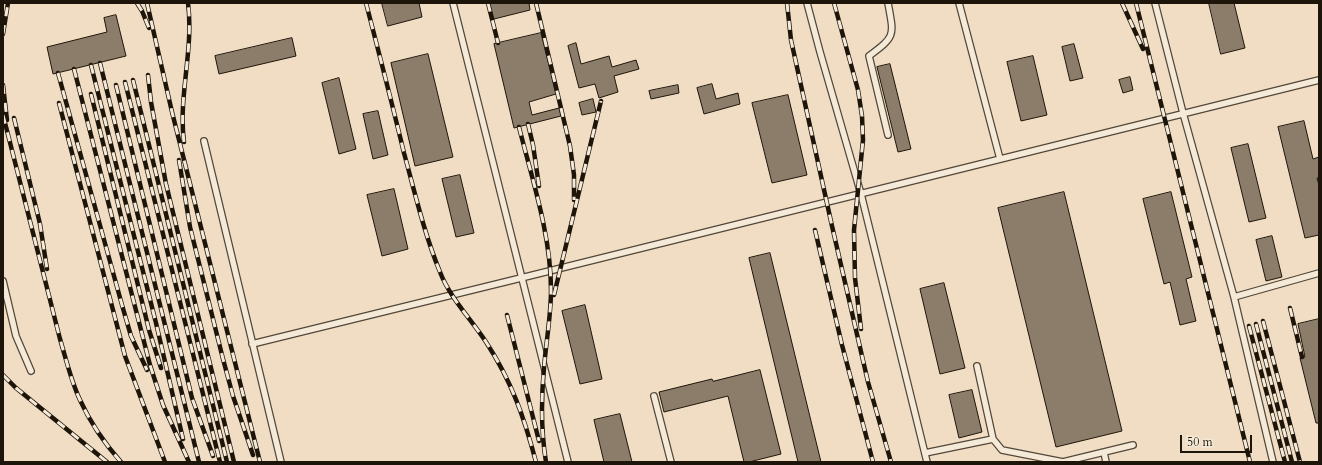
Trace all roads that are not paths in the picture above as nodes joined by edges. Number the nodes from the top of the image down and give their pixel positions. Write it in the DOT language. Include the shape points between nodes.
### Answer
graph roads {
  1 [pos="453,3"];
  2 [pos="808,3"];
  3 [pos="888,3"];
  4 [pos="959,3"];
  5 [pos="1155,3"];
  6 [pos="1319,80"];
  7 [pos="1183,113"];
  8 [pos="888,135"];
  9 [pos="204,141"];
  10 [pos="1000,159"];
  11 [pos="861,194"];
  12 [pos="1319,274"];
  13 [pos="521,278"];
  14 [pos="3,281"];
  15 [pos="1234,297"];
  16 [pos="252,344"];
  17 [pos="977,366"];
  18 [pos="30,371"];
  19 [pos="654,396"];
  20 [pos="993,439"];
  21 [pos="1133,445"];
  22 [pos="1104,452"];
  23 [pos="924,453"];
  24 [pos="1050,461"];
  25 [pos="281,462"];
  26 [pos="568,462"];
  27 [pos="671,462"];
  28 [pos="927,462"];
  29 [pos="1106,462"];
  30 [pos="1273,462"];
  1 -- 13 [label="lane"];
  2 -- 11 [label="lane"];
  3 -- 8 [label="lane" via="893,30 888,42 869,56"];
  4 -- 10 [label="lane"];
  5 -- 7 [label="lane"];
  6 -- 7 [label="lane"];
  7 -- 10 [label="lane"];
  7 -- 15 [label="lane"];
  9 -- 16 [label="lane"];
  10 -- 11 [label="lane"];
  11 -- 13 [label="lane"];
  11 -- 23 [label="lane"];
  12 -- 15 [label="lane"];
  13 -- 16 [label="lane"];
  13 -- 26 [label="lane"];
  14 -- 18 [label="lane" via="16,336"];
  15 -- 30 [label="lane"];
  16 -- 25 [label="lane"];
  17 -- 20 [label="lane"];
  19 -- 27 [label="lane"];
  20 -- 23 [label="lane"];
  20 -- 24 [label="lane" via="1002,450"];
  21 -- 22 [label="lane"];
  22 -- 24 [label="lane" via="1063,462"];
  22 -- 29 [label="lane"];
  23 -- 28 [label="lane"];
}
